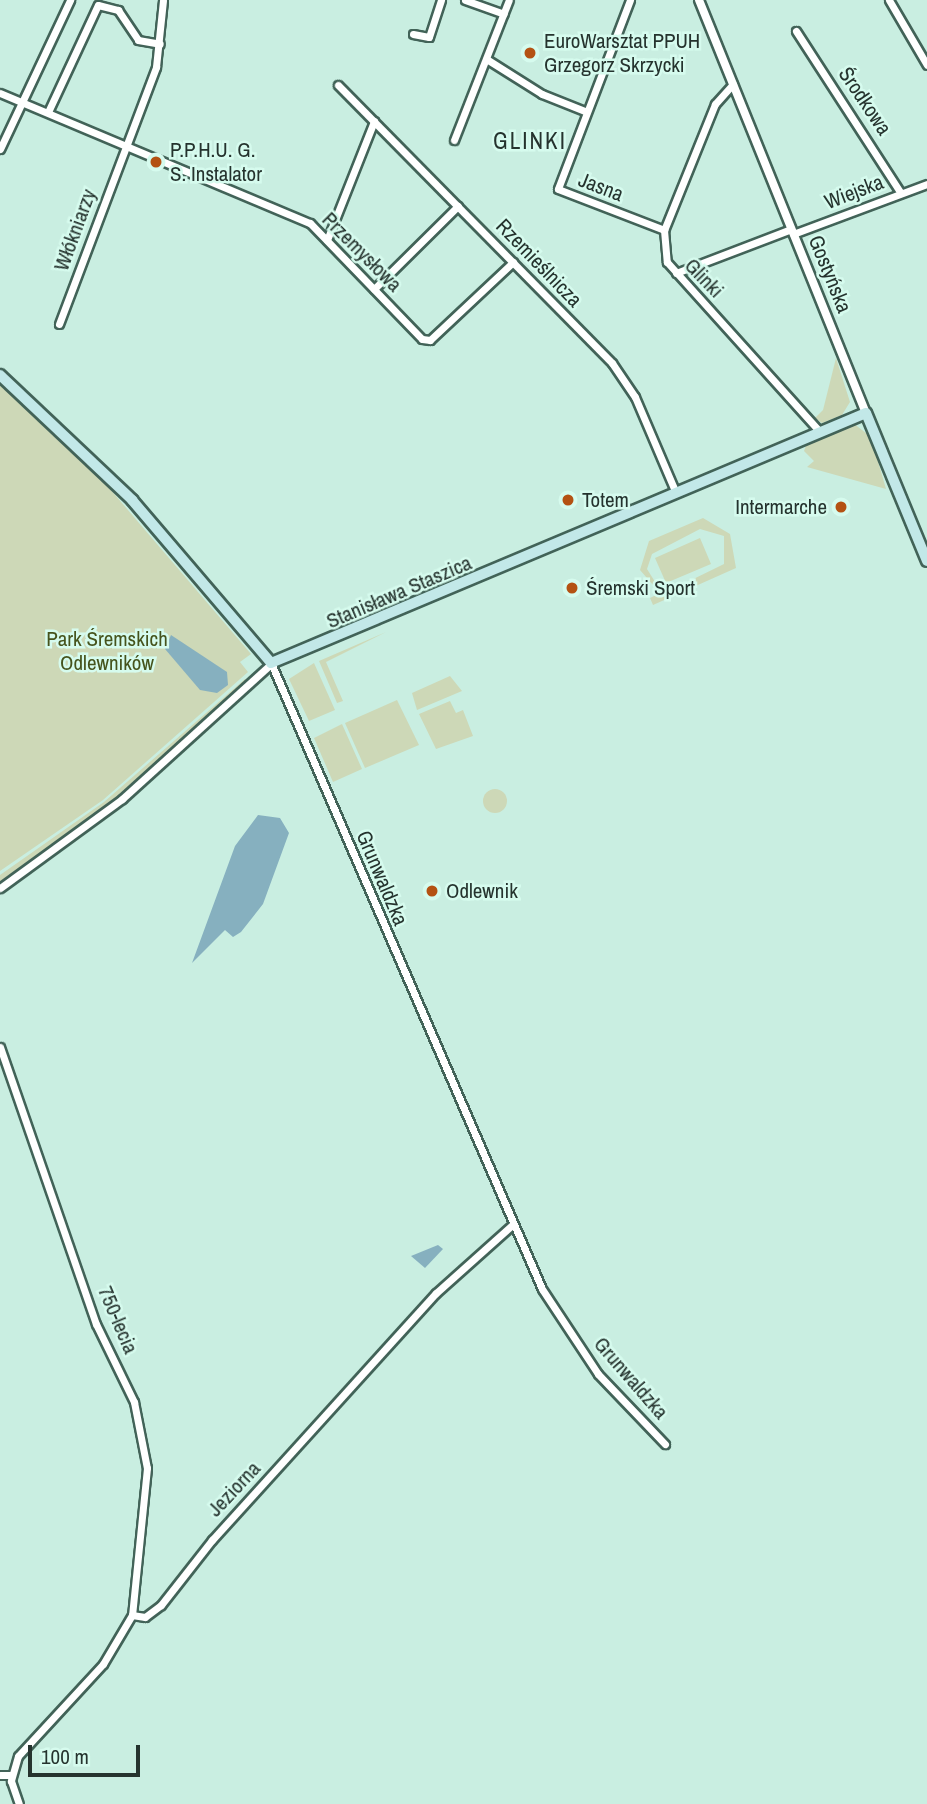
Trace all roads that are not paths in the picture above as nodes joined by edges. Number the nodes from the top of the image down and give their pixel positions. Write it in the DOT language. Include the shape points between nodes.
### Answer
graph roads {
  1 [pos="70,0"];
  2 [pos="163,0"];
  3 [pos="441,0"];
  4 [pos="465,0"];
  5 [pos="509,0"];
  6 [pos="630,0"];
  7 [pos="699,0"];
  8 [pos="889,0"];
  9 [pos="504,14"];
  10 [pos="796,31"];
  11 [pos="413,34"];
  12 [pos="160,44"];
  13 [pos="488,60"];
  14 [pos="927,65"];
  15 [pos="733,84"];
  16 [pos="338,85"];
  17 [pos="0,93"];
  18 [pos="23,102"];
  19 [pos="48,112"];
  20 [pos="587,112"];
  21 [pos="374,121"];
  22 [pos="454,140"];
  23 [pos="124,148"];
  24 [pos="0,149"];
  25 [pos="927,184"];
  26 [pos="901,193"];
  27 [pos="458,206"];
  28 [pos="664,230"];
  29 [pos="792,232"];
  30 [pos="327,240"];
  31 [pos="513,262"];
  32 [pos="676,274"];
  33 [pos="374,289"];
  34 [pos="59,324"];
  35 [pos="0,374"];
  36 [pos="866,413"];
  37 [pos="820,432"];
  38 [pos="676,493"];
  39 [pos="927,561"];
  40 [pos="271,663"];
  41 [pos="0,888"];
  42 [pos="0,1047"];
  43 [pos="511,1226"];
  44 [pos="665,1444"];
  45 [pos="132,1615"];
  46 [pos="0,1775"];
  47 [pos="12,1775"];
  48 [pos="19,1804"];
  1 -- 18 [label="street"];
  2 -- 12 [label="street, Włókniarzy"];
  3 -- 11 [label="street" via="429,37"];
  4 -- 9 [label="street"];
  5 -- 9 [label="street"];
  6 -- 20 [label="street, Jasna"];
  7 -- 15 [label="street, Gostyńska"];
  8 -- 14 [label="street"];
  9 -- 13 [label="street"];
  10 -- 26 [label="street, Środkowa"];
  12 -- 19 [label="street" via="132,35 118,10 95,7"];
  12 -- 23 [label="street, Włókniarzy"];
  13 -- 20 [label="street" via="542,94"];
  13 -- 22 [label="street"];
  15 -- 28 [label="street, Glinki" via="715,104"];
  15 -- 29 [label="street, Gostyńska"];
  16 -- 21 [label="street, Rzemieślnicza"];
  17 -- 18 [label="street, Przemysłowa"];
  18 -- 19 [label="street, Przemysłowa"];
  18 -- 24 [label="street"];
  19 -- 23 [label="street, Przemysłowa"];
  20 -- 28 [label="street, Jasna" via="558,189"];
  21 -- 27 [label="street, Rzemieślnicza"];
  21 -- 30 [label="street"];
  23 -- 30 [label="street, Przemysłowa" via="285,209"];
  23 -- 34 [label="street, Włókniarzy"];
  25 -- 26 [label="street, Wiejska"];
  26 -- 29 [label="street, Wiejska"];
  27 -- 31 [label="street, Rzemieślnicza"];
  27 -- 33 [label="street"];
  28 -- 32 [label="street, Glinki" via="667,262"];
  29 -- 32 [label="street, Wiejska"];
  29 -- 36 [label="street, Gostyńska"];
  30 -- 33 [label="street, Przemysłowa"];
  31 -- 33 [label="street, Przemysłowa" via="430,340 417,335"];
  31 -- 38 [label="street, Rzemieślnicza" via="624,379"];
  32 -- 37 [label="street, Glinki"];
  35 -- 40 [label="main road, Grunwaldzka" via="132,500"];
  36 -- 37 [label="main road, Stanisława Staszica"];
  36 -- 39 [label="main road, Gostyńska"];
  37 -- 38 [label="main road, Stanisława Staszica"];
  38 -- 40 [label="main road, Stanisława Staszica"];
  40 -- 41 [label="street, Stanisława Staszica" via="122,799"];
  40 -- 43 [label="street, Grunwaldzka"];
  42 -- 45 [label="street, 750-lecia" via="93,1317 141,1424 147,1495"];
  43 -- 44 [label="street, Grunwaldzka" via="588,1361"];
  43 -- 45 [label="street, Jeziorna" via="436,1293 212,1540 161,1605 145,1617"];
  45 -- 47 [label="street" via="109,1657 20,1753"];
  46 -- 47 [label="street"];
  47 -- 48 [label="street"];
}
